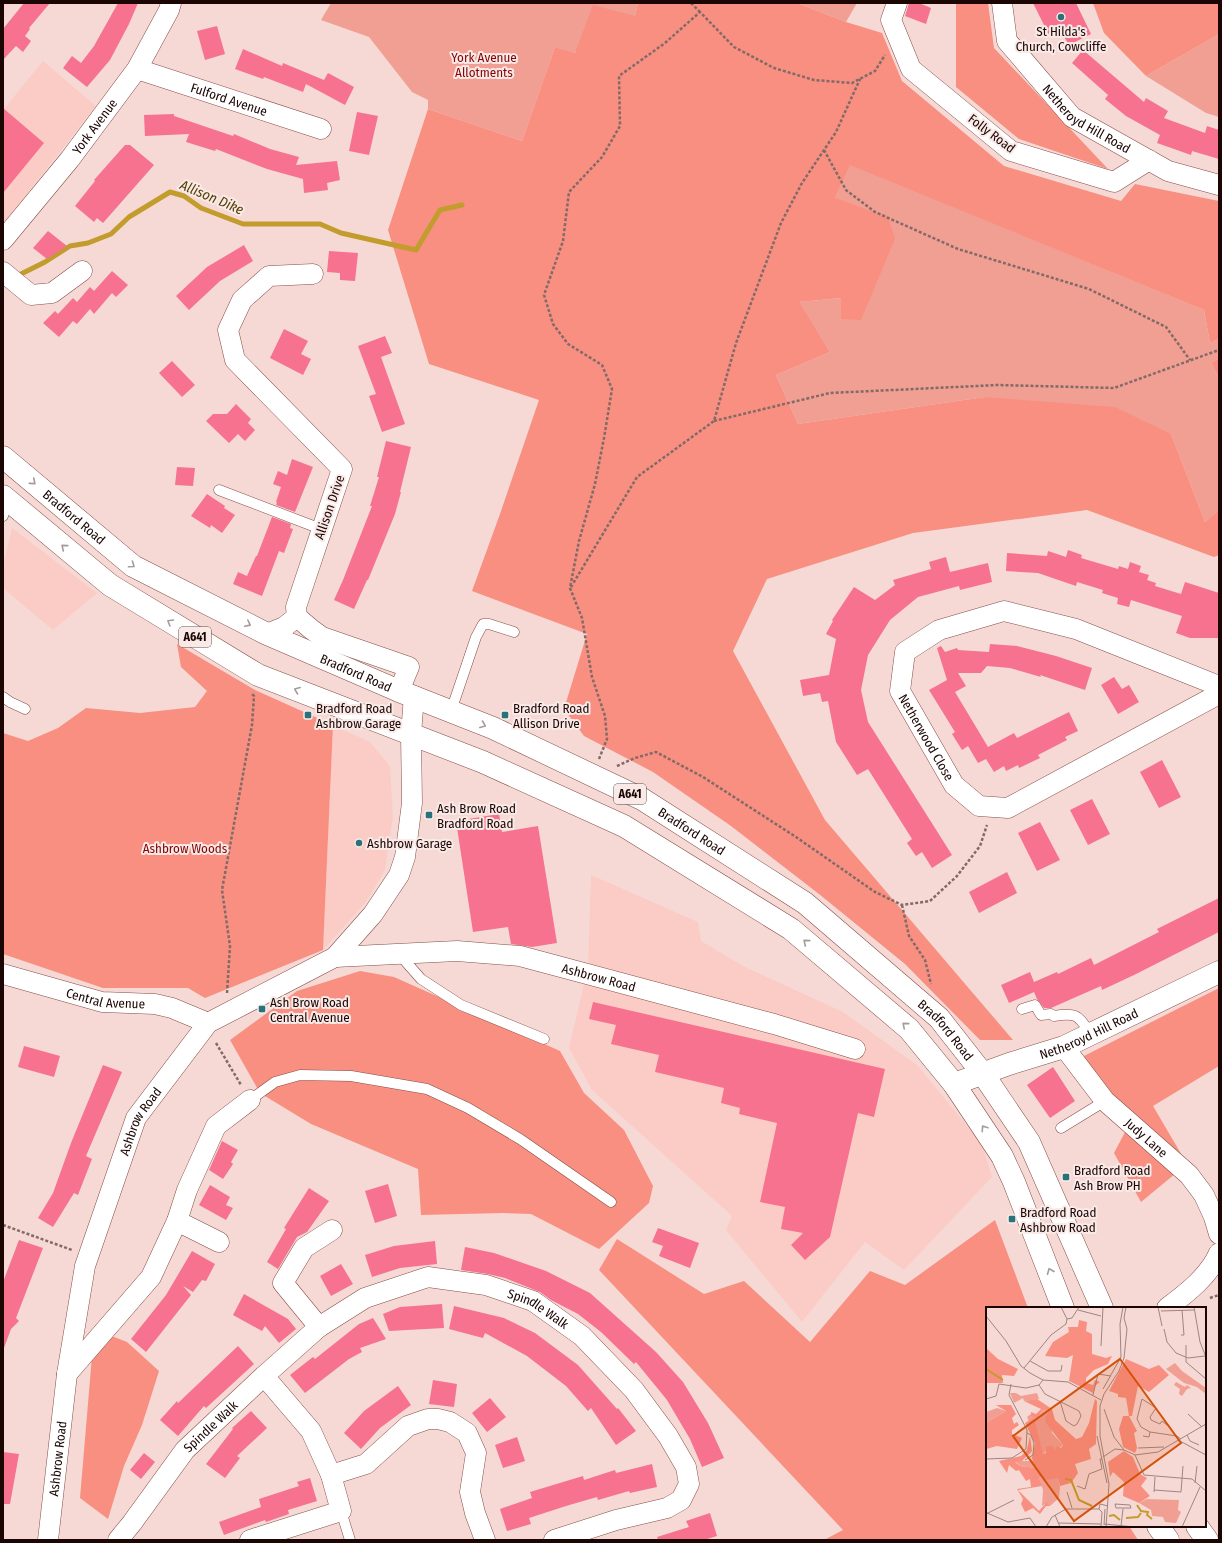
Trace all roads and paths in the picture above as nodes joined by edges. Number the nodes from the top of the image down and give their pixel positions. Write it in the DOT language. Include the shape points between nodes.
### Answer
graph roads {
  1 [pos="171,3"];
  2 [pos="691,3"];
  3 [pos="897,3"];
  4 [pos="1002,3"];
  5 [pos="700,12"];
  6 [pos="898,36"];
  7 [pos="137,70"];
  8 [pos="860,79"];
  9 [pos="321,129"];
  10 [pos="824,150"];
  11 [pos="1149,160"];
  12 [pos="1219,185"];
  13 [pos="3,240"];
  14 [pos="82,271"];
  15 [pos="3,272"];
  16 [pos="313,274"];
  17 [pos="1219,350"];
  18 [pos="1190,360"];
  19 [pos="714,421"];
  20 [pos="3,456"];
  21 [pos="219,490"];
  22 [pos="5,505"];
  23 [pos="321,529"];
  24 [pos="570,588"];
  25 [pos="297,617"];
  26 [pos="514,632"];
  27 [pos="267,634"];
  28 [pos="1219,686"];
  29 [pos="249,690"];
  30 [pos="406,693"];
  31 [pos="1219,694"];
  32 [pos="3,697"];
  33 [pos="25,709"];
  34 [pos="451,711"];
  35 [pos="411,734"];
  36 [pos="593,776"];
  37 [pos="993,807"];
  38 [pos="902,905"];
  39 [pos="399,954"];
  40 [pos="336,957"];
  41 [pos="1219,972"];
  42 [pos="3,974"];
  43 [pos="931,986"];
  44 [pos="1022,1009"];
  45 [pos="227,1013"];
  46 [pos="207,1024"];
  47 [pos="1091,1034"];
  48 [pos="544,1039"];
  49 [pos="1064,1047"];
  50 [pos="855,1049"];
  51 [pos="983,1074"];
  52 [pos="954,1084"];
  53 [pos="250,1100"];
  54 [pos="1105,1101"];
  55 [pos="1062,1128"];
  56 [pos="1029,1142"];
  57 [pos="1002,1156"];
  58 [pos="611,1202"];
  59 [pos="177,1221"];
  60 [pos="3,1225"];
  61 [pos="332,1230"];
  62 [pos="1219,1234"];
  63 [pos="219,1242"];
  64 [pos="1219,1253"];
  65 [pos="88,1256"];
  66 [pos="1063,1307"];
  67 [pos="1102,1307"];
  68 [pos="1168,1307"];
  69 [pos="319,1328"];
  70 [pos="67,1374"];
  71 [pos="264,1376"];
  72 [pos="331,1475"];
  73 [pos="341,1511"];
  74 [pos="1159,1527"];
  75 [pos="1199,1527"];
  76 [pos="46,1539"];
  77 [pos="118,1540"];
  78 [pos="250,1540"];
  79 [pos="350,1540"];
  80 [pos="485,1540"];
  81 [pos="554,1540"];
  82 [pos="1168,1540"];
  83 [pos="1206,1540"];
  1 -- 7 [label="street, York Avenue"];
  2 -- 5 [label="path"];
  3 -- 6 [label="street, Folly Road" via="892,20"];
  4 -- 11 [label="street, Netheroyd Hill Road" via="1007,41 1072,117"];
  5 -- 8 [label="path" via="734,47 774,68 814,80 852,83"];
  5 -- 24 [label="path" via="665,43 619,76 620,126 602,157 569,192 563,242 544,295 552,324 568,344 602,365 612,389 595,484 579,541"];
  6 -- 8 [label="path" via="875,71"];
  6 -- 11 [label="street, Folly Road" via="911,69 1011,151 1114,182"];
  7 -- 9 [label="street, Fulford Avenue"];
  7 -- 13 [label="street, York Avenue" via="70,159"];
  8 -- 10 [label="path" via="836,132"];
  10 -- 18 [label="path" via="846,190 875,212 958,249 1089,289 1166,327"];
  10 -- 19 [label="path" via="802,183 781,223 736,343"];
  11 -- 12 [label="street, Netheroyd Hill Road" via="1168,171"];
  14 -- 15 [label="street" via="52,293 31,295"];
  16 -- 23 [label="street, Allison Drive" via="269,276 242,300 228,330 235,360 342,469"];
  17 -- 18 [label="path"];
  18 -- 19 [label="path" via="1114,388 998,385 830,393"];
  19 -- 24 [label="path" via="637,477"];
  20 -- 27 [label="main road, Bradford Road / A641, one-way" via="133,566"];
  21 -- 23 [label="lane"];
  35 -- 22 [label="main road, A641, one-way" via="258,675 110,585"];
  23 -- 25 [label="street, Allison Drive" via="296,607"];
  24 -- 36 [label="path" via="582,618 592,677 606,716 607,739"];
  25 -- 27 [label="street" via="284,627"];
  25 -- 30 [label="street" via="322,637 409,667"];
  26 -- 34 [label="lane" via="483,624 476,637"];
  27 -- 30 [label="main road, Bradford Road / A641"];
  28 -- 37 [label="street, Netherwood Close" via="1076,629 1004,611 939,630 905,652 900,691 954,785 979,806"];
  29 -- 45 [label="path" via="254,696 252,725 222,890 230,946"];
  30 -- 34 [label="main road, Bradford Road / A641"];
  30 -- 35 [label="street, Ashbrow Road"];
  31 -- 37 [label="street, Netherwood Close" via="1008,808"];
  32 -- 33 [label="lane"];
  34 -- 36 [label="main road, Bradford Road / A641, one-way" via="493,728"];
  35 -- 40 [label="street, Ashbrow Road" via="412,803 405,857 399,875 373,914"];
  52 -- 35 [label="main road, Bradford Road / A641, one-way" via="909,1028 791,929 624,826 483,762"];
  36 -- 38 [label="path" via="656,752 703,777 875,892"];
  36 -- 51 [label="main road, Bradford Road / A641" via="642,799 805,903 939,1018"];
  37 -- 38 [label="path" via="980,846 957,876 930,901"];
  38 -- 43 [label="path" via="909,936 925,960"];
  39 -- 40 [label="street, Ashbrow Road"];
  39 -- 48 [label="lane" via="421,980 461,1004"];
  39 -- 50 [label="street, Ashbrow Road" via="458,951 535,959 774,1024"];
  40 -- 45 [label="street, Ashbrow Road"];
  41 -- 47 [label="main road, Netheroyd Hill Road"];
  42 -- 46 [label="street, Central Avenue" via="102,1002 154,1004 172,1008"];
  44 -- 47 [label="lane" via="1035,1005 1041,1015 1075,1015 1081,1019"];
  45 -- 46 [label="street, Ashbrow Road"];
  46 -- 53 [label="path"];
  46 -- 65 [label="street, Ashbrow Road" via="136,1118"];
  47 -- 49 [label="main road, Netheroyd Hill Road"];
  49 -- 51 [label="main road, Netheroyd Hill Road"];
  49 -- 54 [label="street, Judy Lane"];
  51 -- 52 [label="main road, Netheroyd Hill Road"];
  51 -- 56 [label="main road, Bradford Road / A641"];
  57 -- 52 [label="main road, Bradford Road / A641, one-way"];
  53 -- 58 [label="lane" via="275,1082 300,1075 351,1076 427,1089 468,1108 520,1139"];
  53 -- 59 [label="street" via="216,1126 187,1190"];
  54 -- 55 [label="lane"];
  54 -- 62 [label="street, Judy Lane" via="1189,1175 1204,1195"];
  56 -- 57 [label="main road"];
  56 -- 67 [label="main road, Bradford Road / A641"];
  66 -- 57 [label="main road, Bradford Road / A641, one-way"];
  59 -- 63 [label="street"];
  59 -- 70 [label="street" via="151,1277"];
  60 -- 65 [label="path"];
  61 -- 69 [label="street" via="304,1248 283,1283"];
  64 -- 68 [label="street" via="1215,1263 1189,1291"];
  65 -- 70 [label="street, Ashbrow Road"];
  69 -- 71 [label="street, Spindle Walk"];
  69 -- 81 [label="street, Spindle Walk" via="366,1298 428,1277 486,1285 533,1301 582,1336 634,1390 668,1436 686,1467 689,1484 681,1500 667,1508 616,1520"];
  70 -- 76 [label="street, Ashbrow Road"];
  71 -- 72 [label="street" via="311,1430"];
  71 -- 77 [label="street, Spindle Walk" via="186,1450"];
  72 -- 73 [label="street"];
  72 -- 80 [label="street" via="366,1464 408,1426 428,1419 450,1422 467,1433 476,1453 470,1492"];
  73 -- 78 [label="street"];
  73 -- 79 [label="lane"];
  74 -- 82 [label="main road"];
  75 -- 83 [label="main road"];
}
